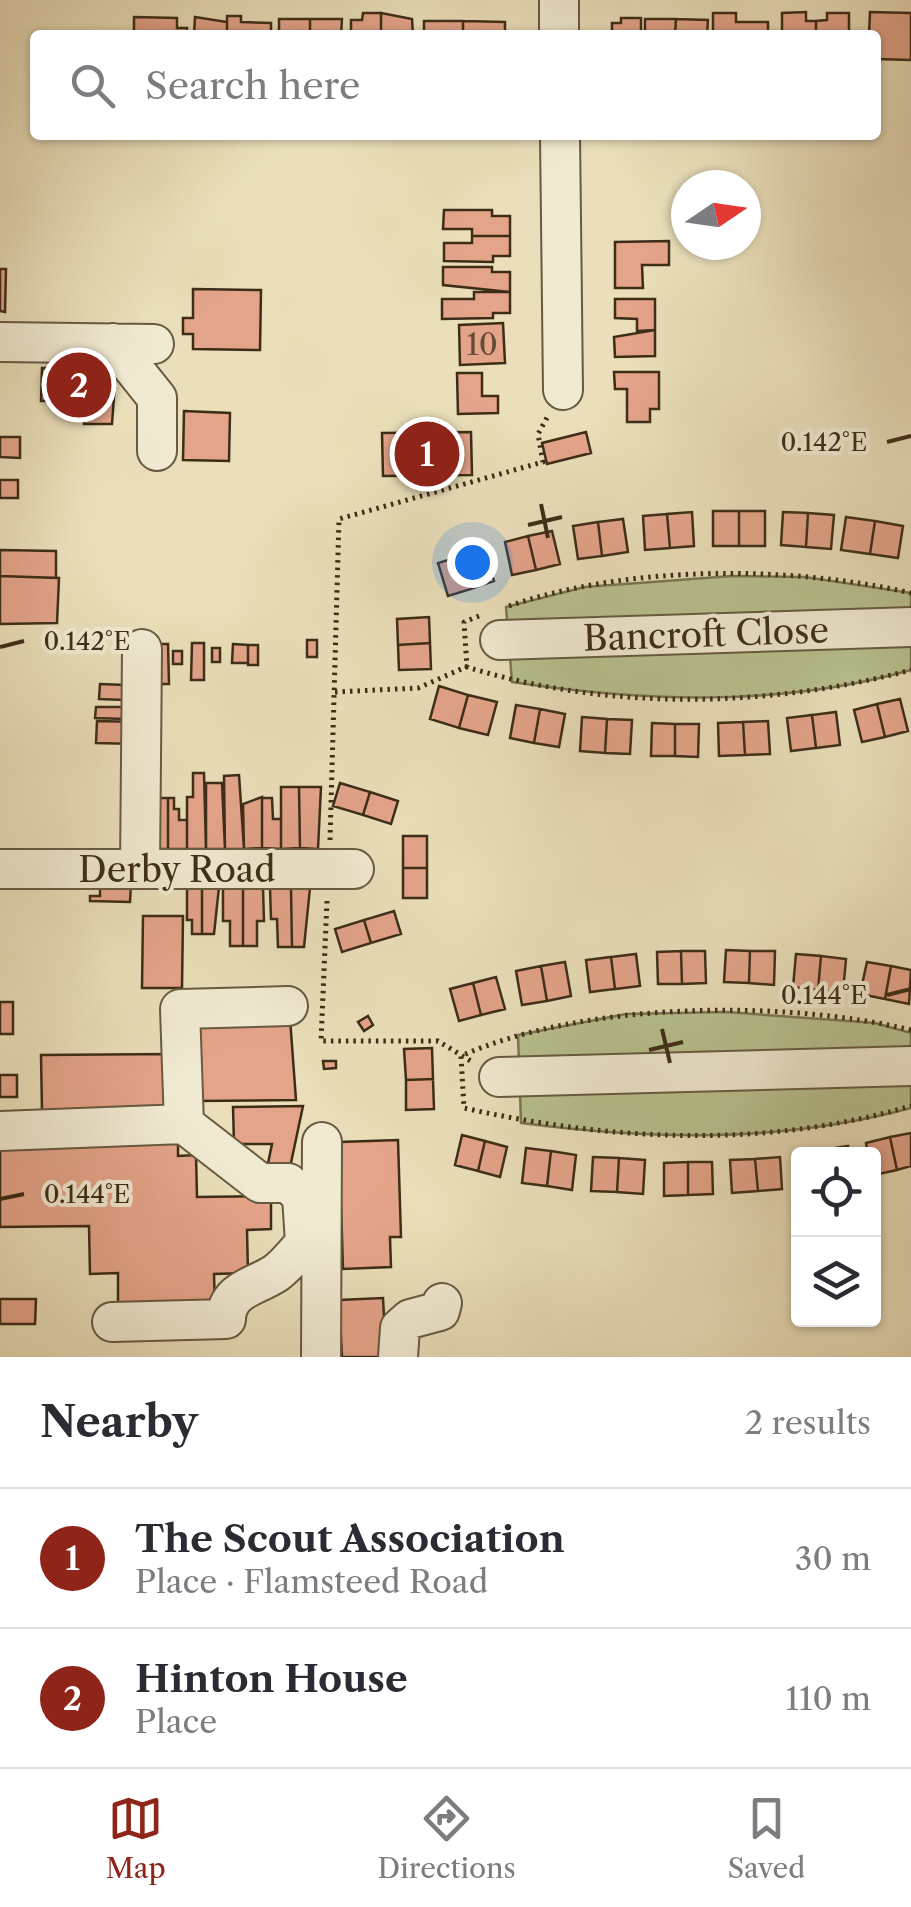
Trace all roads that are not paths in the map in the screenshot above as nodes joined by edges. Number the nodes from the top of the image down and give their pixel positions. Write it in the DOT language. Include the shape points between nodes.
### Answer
graph roads {
  1 [pos="559,0"];
  2 [pos="559,30"];
  3 [pos="560,140"];
  4 [pos="0,342"];
  5 [pos="113,344"];
  6 [pos="154,344"];
  7 [pos="563,390"];
  8 [pos="158,451"];
  9 [pos="911,628"];
  10 [pos="500,640"];
  11 [pos="142,649"];
  12 [pos="350,868"];
  13 [pos="0,869"];
  14 [pos="140,869"];
  15 [pos="288,1006"];
  16 [pos="911,1066"];
  17 [pos="498,1077"];
  18 [pos="184,1124"];
  19 [pos="0,1131"];
  20 [pos="322,1142"];
  21 [pos="442,1303"];
  22 [pos="112,1322"];
  23 [pos="321,1357"];
  24 [pos="398,1357"];
  1 -- 2 [label="street"];
  3 -- 7 [label="street"];
  4 -- 5 [label="street"];
  5 -- 6 [label="street"];
  5 -- 8 [label="street" via="158,398"];
  9 -- 10 [label="street, Bancroft Close"];
  11 -- 14 [label="street"];
  12 -- 14 [label="street, Derby Road"];
  13 -- 14 [label="street, Derby Road"];
  15 -- 18 [label="street" via="180,1009"];
  16 -- 17 [label="street"];
  18 -- 19 [label="street"];
  18 -- 22 [label="street" via="260,1183 288,1184 302,1196 305,1243 278,1272 236,1294 226,1306 226,1320"];
  20 -- 23 [label="street"];
  21 -- 24 [label="street" via="440,1311 400,1328"];
}
